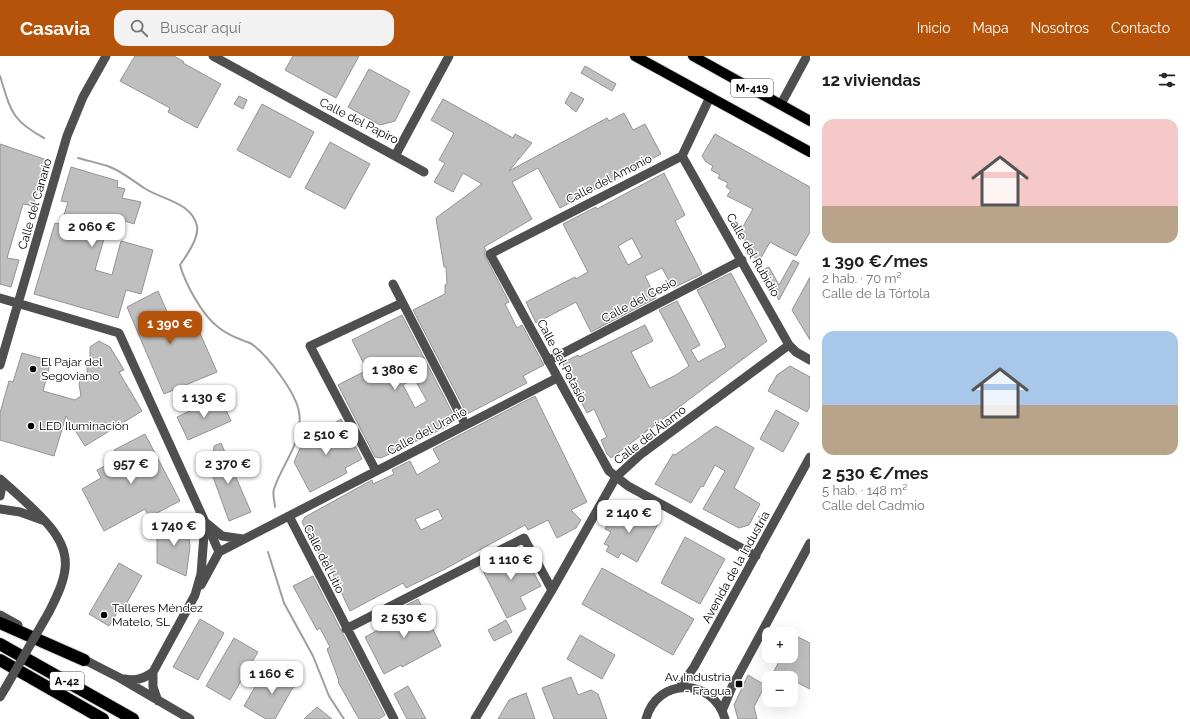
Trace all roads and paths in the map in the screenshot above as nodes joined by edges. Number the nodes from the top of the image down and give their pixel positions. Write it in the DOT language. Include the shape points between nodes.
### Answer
graph roads {
  1 [pos="106,56"];
  2 [pos="213,56"];
  3 [pos="449,56"];
  4 [pos="635,56"];
  5 [pos="693,56"];
  6 [pos="807,56"];
  7 [pos="710,97"];
  8 [pos="781,104"];
  9 [pos="810,121"];
  10 [pos="810,152"];
  11 [pos="395,156"];
  12 [pos="682,156"];
  13 [pos="424,172"];
  14 [pos="490,254"];
  15 [pos="742,260"];
  16 [pos="393,284"];
  17 [pos="0,298"];
  18 [pos="18,303"];
  19 [pos="402,303"];
  20 [pos="789,345"];
  21 [pos="810,360"];
  22 [pos="548,361"];
  23 [pos="0,365"];
  24 [pos="557,378"];
  25 [pos="466,424"];
  26 [pos="810,457"];
  27 [pos="376,471"];
  28 [pos="616,477"];
  29 [pos="0,480"];
  30 [pos="0,496"];
  31 [pos="0,508"];
  32 [pos="289,516"];
  33 [pos="46,522"];
  34 [pos="205,522"];
  35 [pos="244,539"];
  36 [pos="810,543"];
  37 [pos="219,552"];
  38 [pos="756,556"];
  39 [pos="552,590"];
  40 [pos="195,595"];
  41 [pos="0,615"];
  42 [pos="0,622"];
  43 [pos="346,629"];
  44 [pos="0,644"];
  45 [pos="0,660"];
  46 [pos="84,660"];
  47 [pos="0,664"];
  48 [pos="19,672"];
  49 [pos="153,672"];
  50 [pos="120,678"];
  51 [pos="680,687"];
  52 [pos="0,698"];
  53 [pos="158,700"];
  54 [pos="723,715"];
  55 [pos="103,719"];
  56 [pos="134,719"];
  57 [pos="190,719"];
  58 [pos="394,719"];
  59 [pos="475,719"];
  60 [pos="646,719"];
  1 -- 18 [label="street, Calle del Canario" via="82,96 67,136"];
  2 -- 11 [label="street, Calle del Papiro"];
  3 -- 11 [label="street, Calle del Papiro"];
  4 -- 7 [label="main road, M-419"];
  5 -- 8 [label="main road, M-419"];
  6 -- 8 [label="street"];
  7 -- 10 [label="main road, M-419"];
  7 -- 12 [label="street"];
  8 -- 9 [label="main road, M-419"];
  11 -- 13 [label="street"];
  12 -- 14 [label="street, Calle del Amonio"];
  12 -- 15 [label="street, Calle del Rubidio"];
  14 -- 22 [label="street, Calle del Potasio"];
  15 -- 20 [label="street, Calle del Rubidio"];
  15 -- 22 [label="street, Calle del Cesio"];
  16 -- 19 [label="street"];
  17 -- 18 [label="street"];
  18 -- 23 [label="street, Calle del Canario"];
  18 -- 34 [label="street" via="119,333"];
  19 -- 25 [label="street"];
  19 -- 27 [label="street" via="310,346"];
  20 -- 21 [label="street, Calle del Rubidio"];
  20 -- 28 [label="street, Calle del Álamo" via="640,456"];
  22 -- 24 [label="street, Calle del Potasio"];
  24 -- 25 [label="street, Calle del Uranio"];
  24 -- 28 [label="street, Calle del Potasio" via="601,460"];
  25 -- 27 [label="street, Calle del Uranio"];
  26 -- 38 [label="street, Avenida de la Industria"];
  27 -- 32 [label="street, Calle del Uranio"];
  28 -- 38 [label="street, Calle del Potasio"];
  28 -- 39 [label="street, Calle del Álamo"];
  29 -- 30 [label="street"];
  29 -- 33 [label="street" via="34,507"];
  31 -- 33 [label="street"];
  32 -- 35 [label="street, Calle del Uranio"];
  32 -- 43 [label="street, Calle del Litio"];
  33 -- 52 [label="street, bridge" via="59,536 66,560 63,581 49,612"];
  34 -- 35 [label="street" via="222,536"];
  34 -- 37 [label="street"];
  34 -- 40 [label="street" via="201,574"];
  35 -- 37 [label="street, Calle del Uranio"];
  36 -- 54 [label="street" via="732,686"];
  37 -- 40 [label="street"];
  38 -- 51 [label="street, Avenida de la Industria" via="694,667"];
  39 -- 43 [label="street" via="524,538"];
  39 -- 59 [label="street, Calle del Álamo"];
  40 -- 49 [label="street"];
  41 -- 46 [label="street"];
  42 -- 46 [label="highway"];
  43 -- 58 [label="street, Calle del Litio"];
  44 -- 56 [label="highway, A-42"];
  45 -- 48 [label="highway, A-42"];
  46 -- 50 [label="street"];
  47 -- 48 [label="highway"];
  48 -- 55 [label="highway, A-42"];
  49 -- 50 [label="street" via="145,678 135,680"];
  49 -- 53 [label="street" via="153,687"];
  50 -- 53 [label="street"];
  51 -- 54 [label="street" via="705,692 715,700"];
  51 -- 60 [label="street" via="667,691 658,698 648,710"];
  53 -- 57 [label="street"];
}
